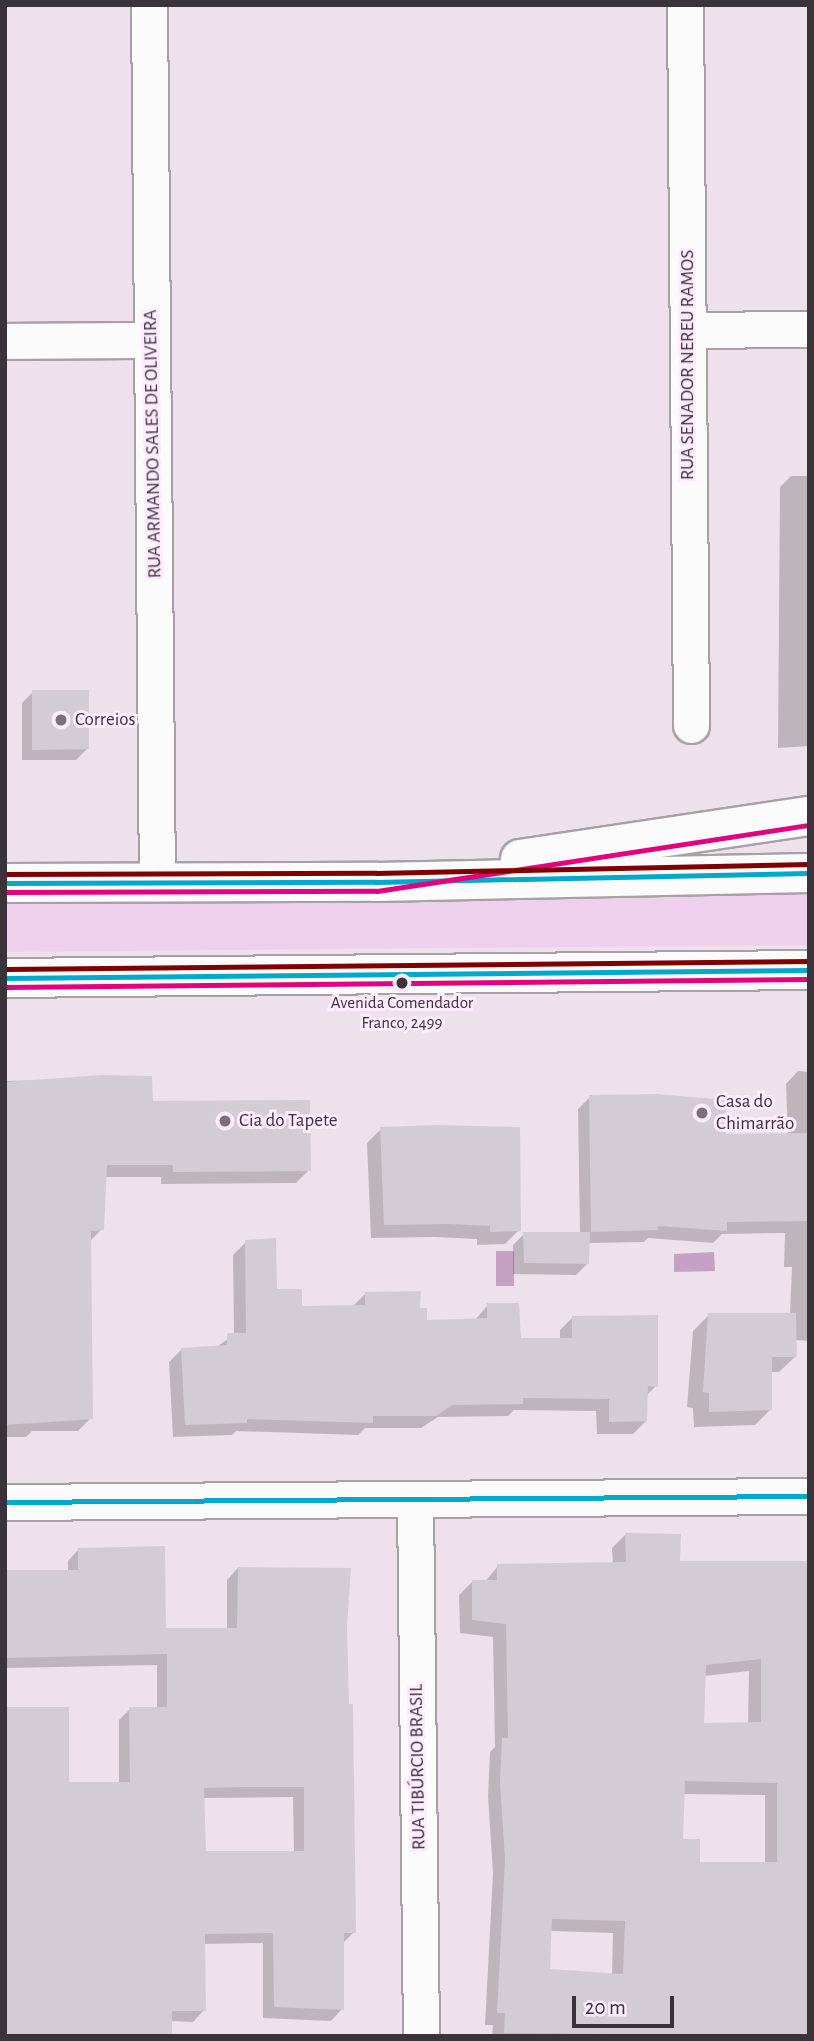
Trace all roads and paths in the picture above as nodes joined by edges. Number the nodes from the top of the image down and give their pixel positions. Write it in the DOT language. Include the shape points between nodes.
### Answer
graph roads {
  1 [pos="149,5"];
  2 [pos="685,5"];
  3 [pos="809,329"];
  4 [pos="688,330"];
  5 [pos="152,340"];
  6 [pos="5,341"];
  7 [pos="691,724"];
  8 [pos="809,816"];
  9 [pos="809,873"];
  10 [pos="376,882"];
  11 [pos="5,883"];
  12 [pos="157,883"];
  13 [pos="800,971"];
  14 [pos="5,978"];
  15 [pos="809,1496"];
  16 [pos="415,1499"];
  17 [pos="5,1502"];
  18 [pos="421,2036"];
  1 -- 5 [label="street, RUA ARMANDO SALES DE OLIVEIRA"];
  2 -- 4 [label="street, RUA SENADOR NEREU RAMOS"];
  3 -- 4 [label="street"];
  4 -- 7 [label="street, RUA SENADOR NEREU RAMOS"];
  5 -- 6 [label="street"];
  5 -- 12 [label="street, RUA ARMANDO SALES DE OLIVEIRA"];
  8 -- 10 [label="highway"];
  9 -- 10 [label="highway"];
  10 -- 12 [label="highway"];
  11 -- 12 [label="highway"];
  13 -- 14 [label="highway"];
  15 -- 16 [label="street"];
  16 -- 17 [label="street"];
  16 -- 18 [label="street, RUA TIBÚRCIO BRASIL"];
}
